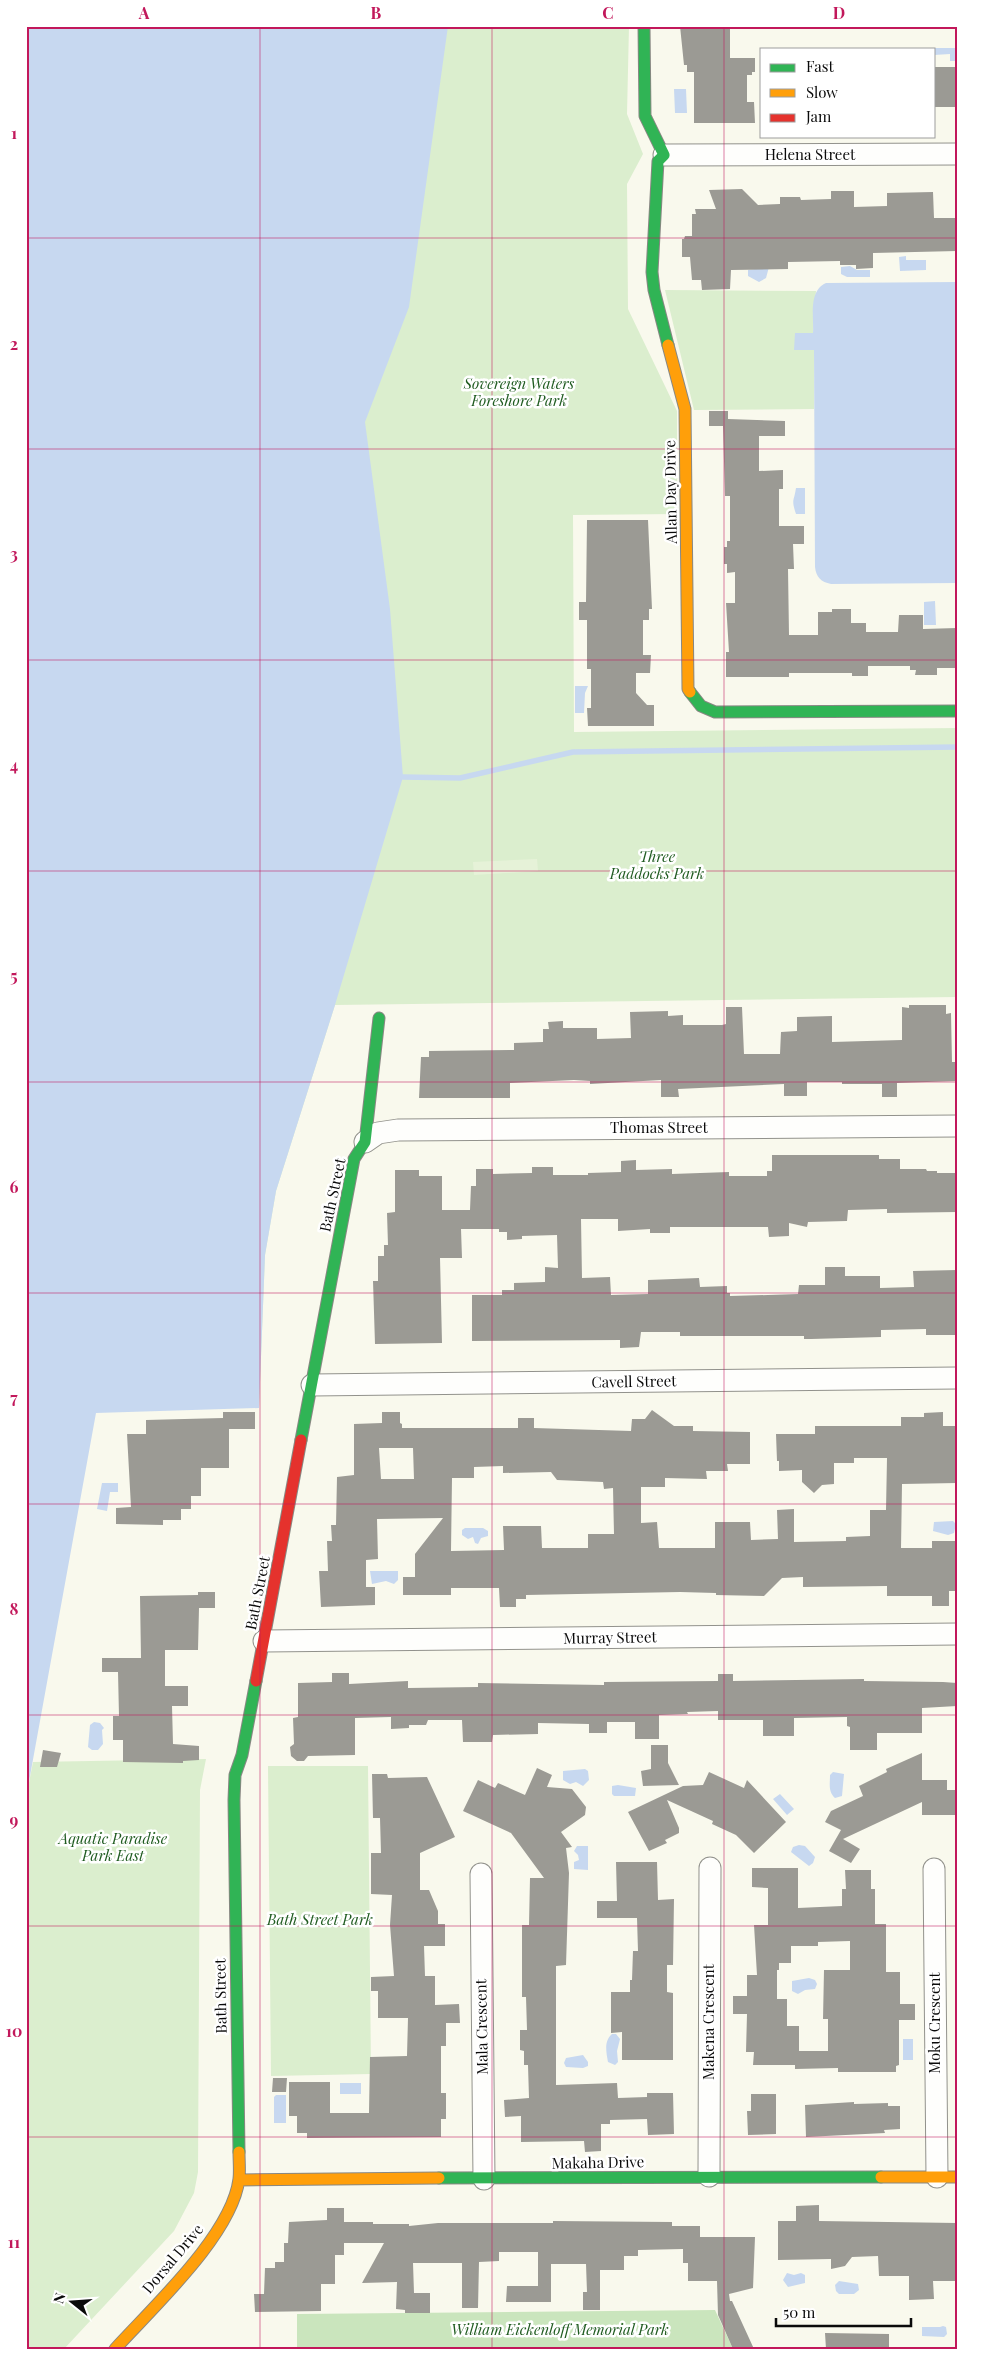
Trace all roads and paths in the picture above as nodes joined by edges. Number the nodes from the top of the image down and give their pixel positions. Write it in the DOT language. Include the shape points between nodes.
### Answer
graph roads {
  1 [pos="644,26"];
  2 [pos="957,154"];
  3 [pos="664,155"];
  4 [pos="957,711"];
  5 [pos="379,1018"];
  6 [pos="957,1126"];
  7 [pos="364,1142"];
  8 [pos="957,1378"];
  9 [pos="312,1385"];
  10 [pos="957,1634"];
  11 [pos="264,1642"];
  12 [pos="710,1868"];
  13 [pos="934,1869"];
  14 [pos="480,1874"];
  15 [pos="709,2176"];
  16 [pos="947,2177"];
  17 [pos="484,2179"];
  18 [pos="239,2180"];
  19 [pos="115,2349"];
  1 -- 3 [label="street" via="645,116"];
  2 -- 3 [label="street, Helena Street"];
  3 -- 4 [label="street, Allan Day Drive" via="658,162 652,272 662,327 685,410 688,689 701,706 715,712"];
  5 -- 7 [label="street, Bath Street"];
  6 -- 7 [label="street, Thomas Street" via="398,1130 378,1133"];
  7 -- 9 [label="street, Bath Street" via="354,1159"];
  8 -- 9 [label="street, Cavell Street"];
  9 -- 11 [label="street, Bath Street"];
  10 -- 11 [label="street, Murray Street"];
  11 -- 18 [label="street, Bath Street" via="235,1775"];
  12 -- 15 [label="street, Makena Crescent"];
  13 -- 16 [label="street, Moku Crescent"];
  14 -- 17 [label="street, Mala Crescent"];
  15 -- 16 [label="street, Makaha Drive"];
  15 -- 17 [label="street, Makaha Drive"];
  17 -- 18 [label="street, Makaha Drive"];
  18 -- 19 [label="street, Dorsal Drive" via="226,2218 201,2254"];
}
